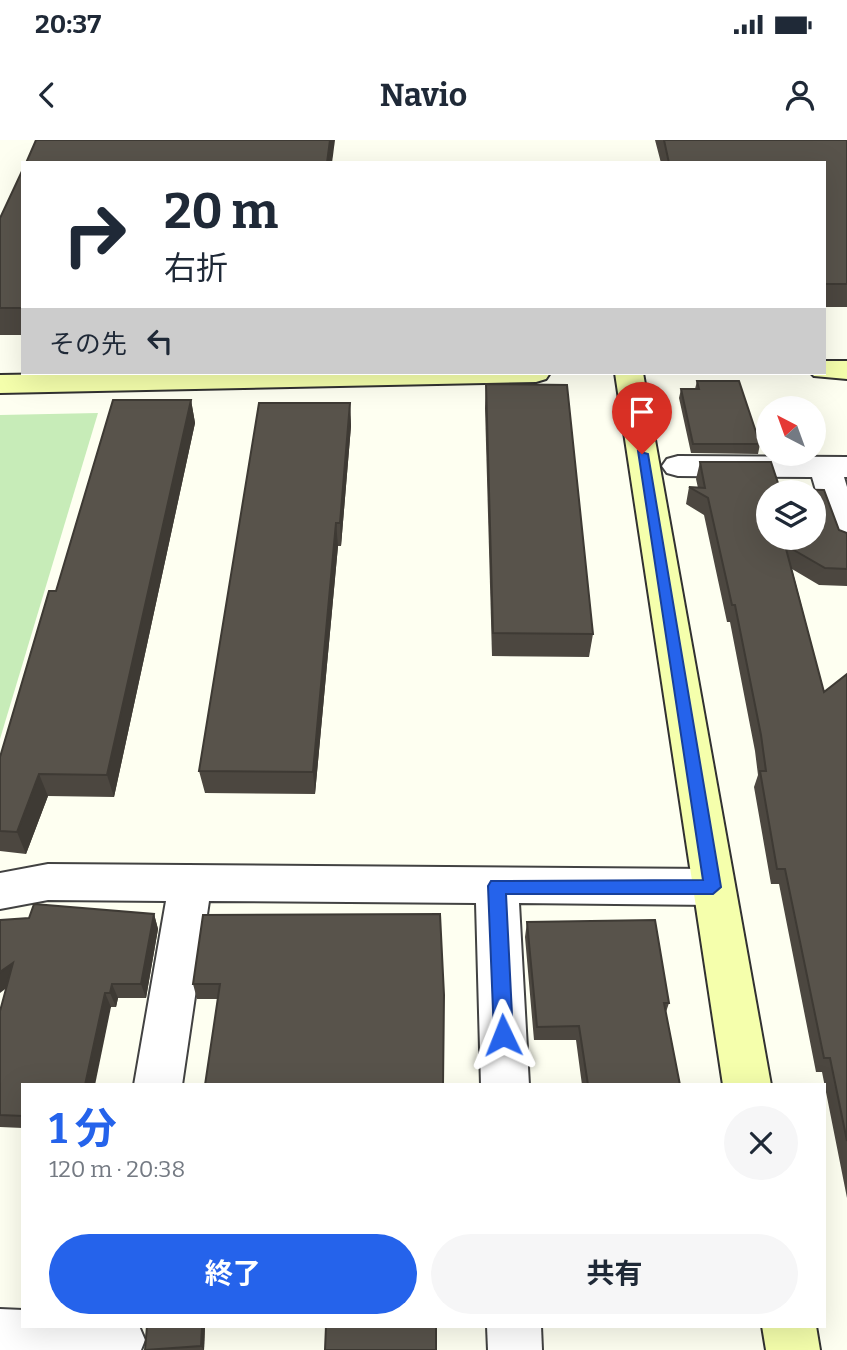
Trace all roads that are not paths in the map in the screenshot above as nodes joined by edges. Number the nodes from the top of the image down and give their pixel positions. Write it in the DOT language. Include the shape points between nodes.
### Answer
graph roads {
  1 [pos="826,370"];
  2 [pos="847,370"];
  3 [pos="439,375"];
  4 [pos="629,375"];
  5 [pos="0,384"];
  6 [pos="678,466"];
  7 [pos="836,467"];
  8 [pos="847,538"];
  9 [pos="190,885"];
  10 [pos="497,886"];
  11 [pos="713,887"];
  12 [pos="0,891"];
  13 [pos="158,1083"];
  14 [pos="505,1083"];
  15 [pos="747,1083"];
  16 [pos="514,1328"];
  17 [pos="789,1328"];
  18 [pos="0,1336"];
  19 [pos="119,1339"];
  20 [pos="515,1350"];
  21 [pos="793,1350"];
  1 -- 2 [label="street"];
  3 -- 5 [label="street"];
  4 -- 11 [label="street"];
  6 -- 7 [label="street"];
  7 -- 8 [label="street"];
  9 -- 10 [label="street"];
  9 -- 12 [label="street" via="48,882"];
  9 -- 13 [label="street"];
  10 -- 11 [label="street"];
  10 -- 14 [label="street"];
  11 -- 15 [label="street"];
  16 -- 20 [label="street"];
  17 -- 21 [label="street"];
  18 -- 19 [label="street"];
}
